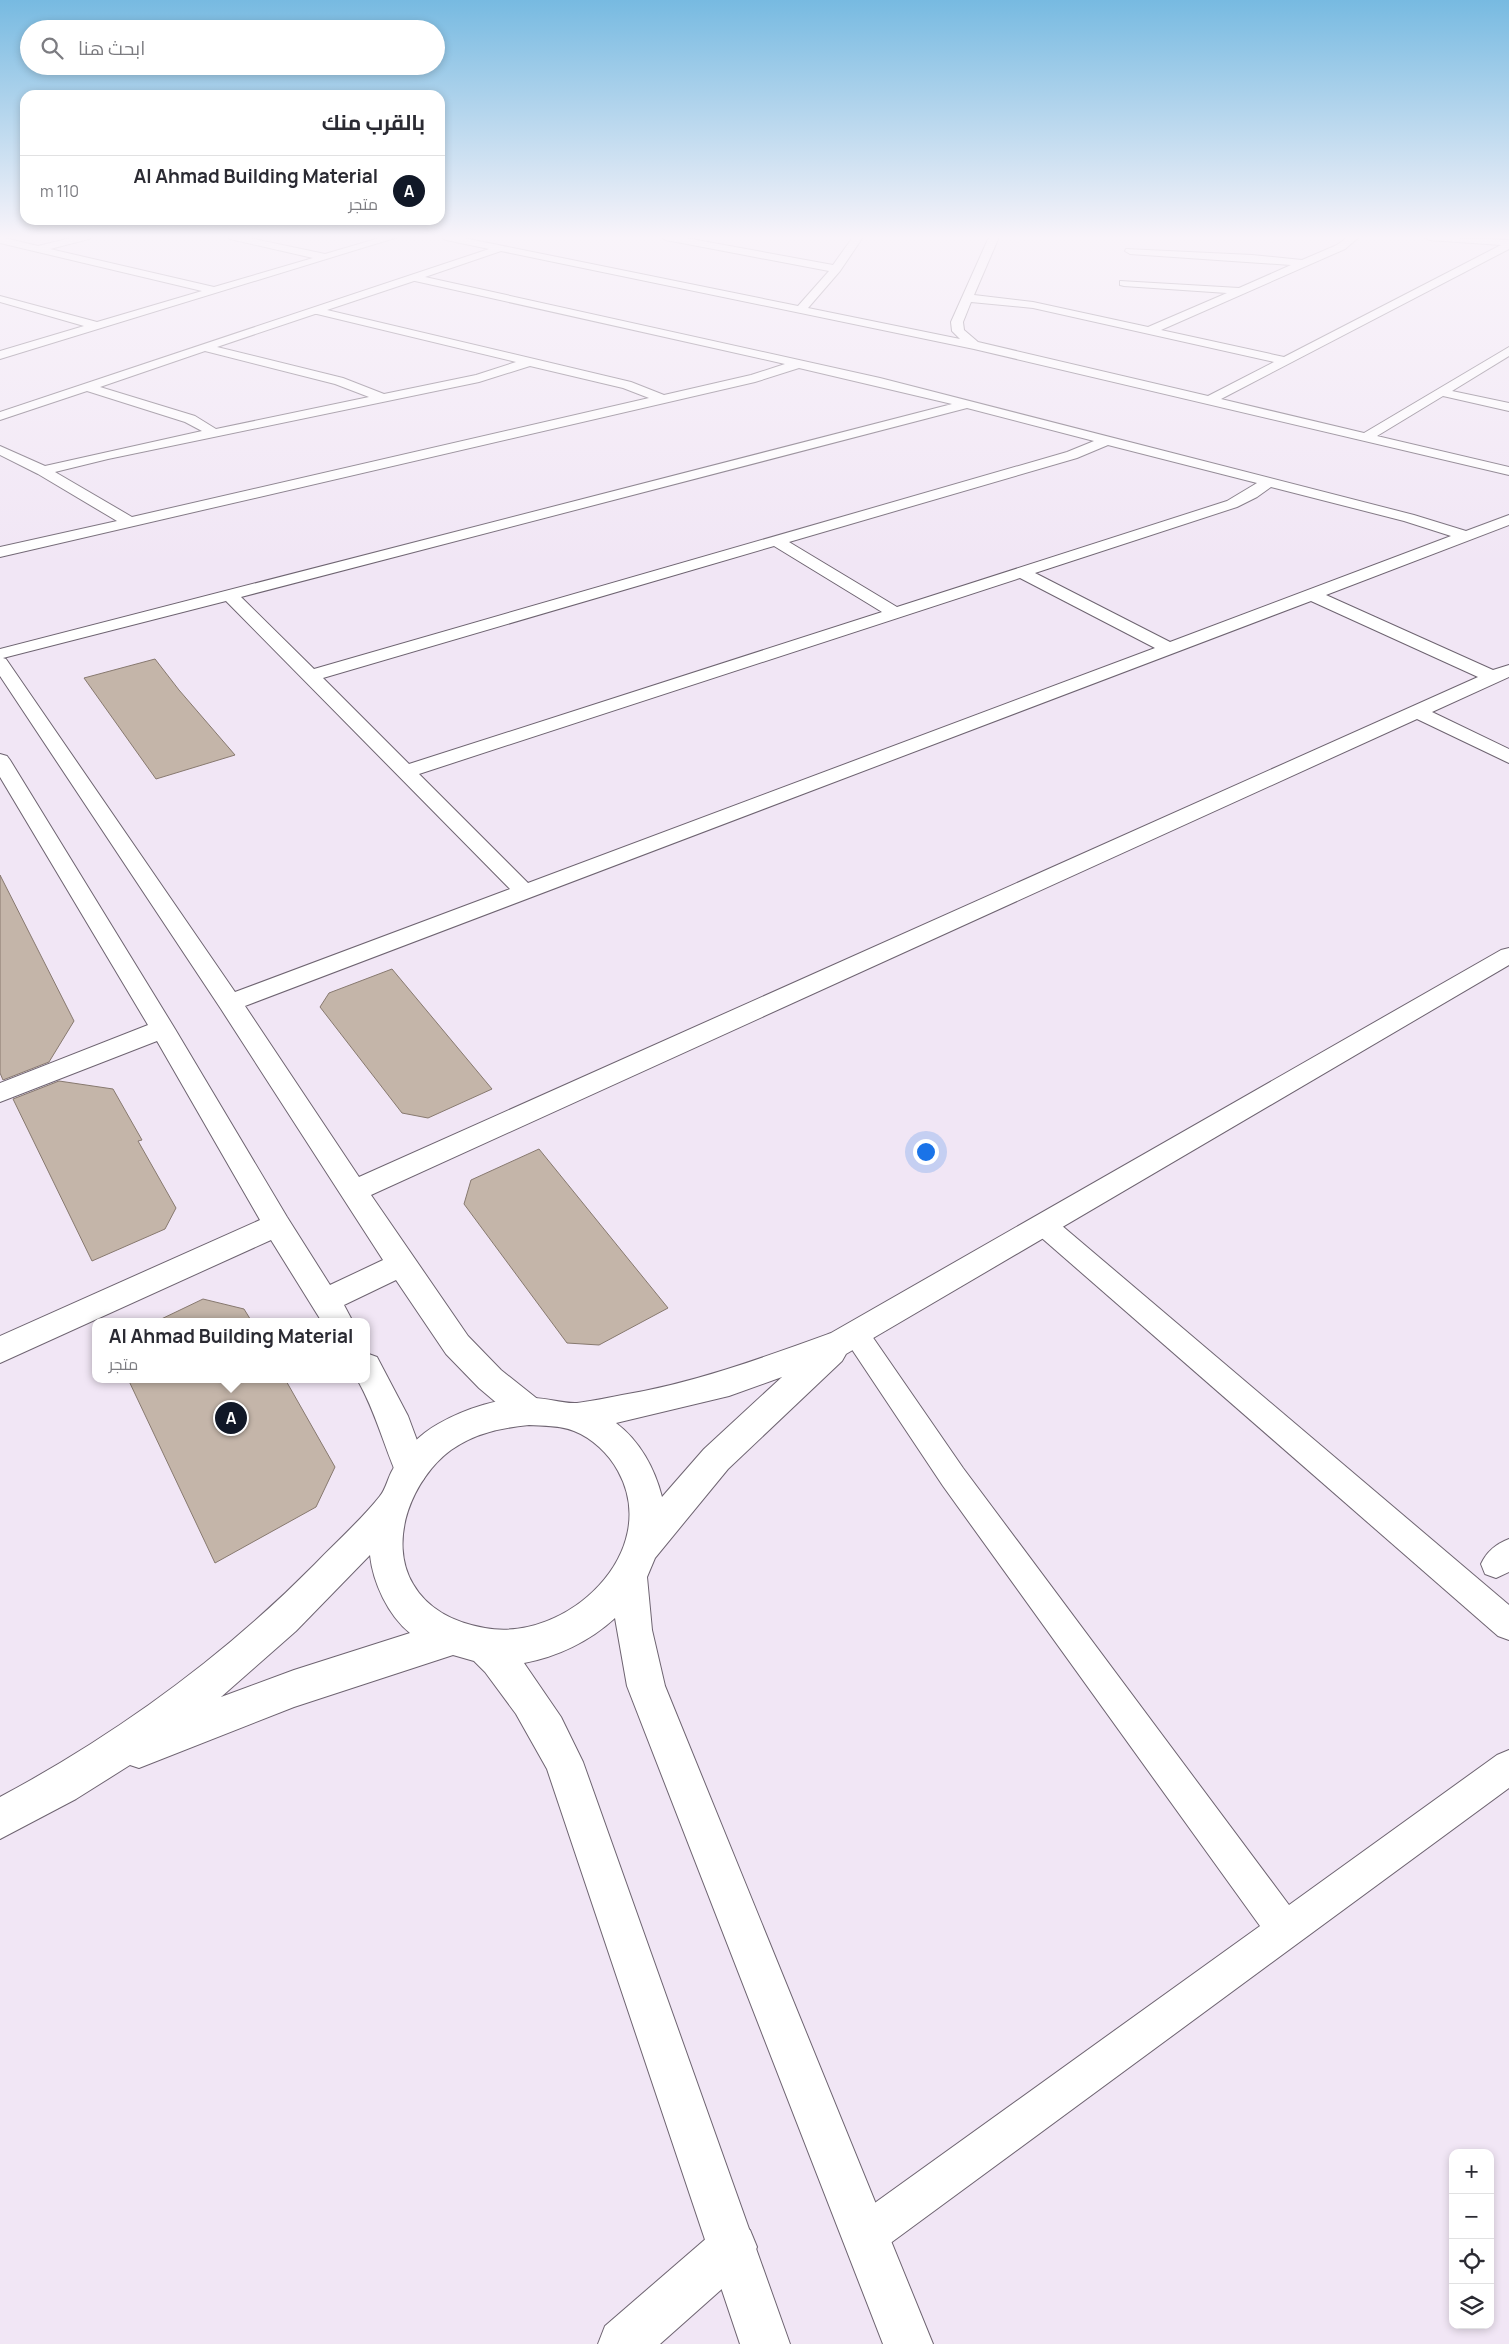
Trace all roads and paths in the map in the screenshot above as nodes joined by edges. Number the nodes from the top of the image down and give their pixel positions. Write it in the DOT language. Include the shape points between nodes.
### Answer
graph roads {
  1 [pos="29,346"];
  2 [pos="211,346"];
  3 [pos="464,346"];
  4 [pos="720,346"];
  5 [pos="980,346"];
  6 [pos="1219,346"];
  7 [pos="1314,346"];
  8 [pos="206,348"];
  9 [pos="1509,351"];
  10 [pos="0,355"];
  11 [pos="1286,361"];
  12 [pos="529,362"];
  13 [pos="798,364"];
  14 [pos="87,387"];
  15 [pos="1441,392"];
  16 [pos="383,398"];
  17 [pos="662,399"];
  18 [pos="1210,400"];
  19 [pos="969,404"];
  20 [pos="1509,407"];
  21 [pos="0,416"];
  22 [pos="214,433"];
  23 [pos="1366,437"];
  24 [pos="1108,440"];
  25 [pos="0,450"];
  26 [pos="43,471"];
  27 [pos="1509,471"];
  28 [pos="1268,482"];
  29 [pos="1509,520"];
  30 [pos="130,522"];
  31 [pos="1466,536"];
  32 [pos="776,541"];
  33 [pos="0,552"];
  34 [pos="1021,572"];
  35 [pos="229,594"];
  36 [pos="1312,595"];
  37 [pos="895,613"];
  38 [pos="1169,648"];
  39 [pos="0,654"];
  40 [pos="0,663"];
  41 [pos="1501,673"];
  42 [pos="310,676"];
  43 [pos="1416,712"];
  44 [pos="1509,757"];
  45 [pos="0,760"];
  46 [pos="406,772"];
  47 [pos="525,892"];
  48 [pos="1509,955"];
  49 [pos="230,1003"];
  50 [pos="163,1029"];
  51 [pos="0,1092"];
  52 [pos="354,1190"];
  53 [pos="277,1226"];
  54 [pos="1044,1226"];
  55 [pos="401,1264"];
  56 [pos="331,1312"];
  57 [pos="849,1338"];
  58 [pos="0,1350"];
  59 [pos="370,1374"];
  60 [pos="529,1411"];
  61 [pos="573,1417"];
  62 [pos="410,1470"];
  63 [pos="390,1508"];
  64 [pos="636,1562"];
  65 [pos="1509,1625"];
  66 [pos="469,1642"];
  67 [pos="1509,1768"];
  68 [pos="82,1773"];
  69 [pos="0,1819"];
  70 [pos="1284,1929"];
  71 [pos="866,2235"];
  72 [pos="733,2247"];
  73 [pos="623,2344"];
  74 [pos="765,2344"];
  75 [pos="908,2344"];
  1 -- 10 [label="street"];
  2 -- 8 [label="street"];
  3 -- 12 [label="street"];
  4 -- 13 [label="street"];
  5 -- 18 [label="street"];
  6 -- 11 [label="street"];
  7 -- 11 [label="street"];
  8 -- 14 [label="street"];
  8 -- 16 [label="street" via="339,381"];
  9 -- 15 [label="street"];
  11 -- 18 [label="street"];
  12 -- 16 [label="street" via="486,376"];
  12 -- 17 [label="street" via="627,385"];
  13 -- 17 [label="street" via="768,375"];
  13 -- 19 [label="street"];
  14 -- 21 [label="street"];
  14 -- 22 [label="street" via="184,417"];
  15 -- 20 [label="street"];
  15 -- 23 [label="street"];
  16 -- 22 [label="street"];
  17 -- 30 [label="street"];
  18 -- 23 [label="street"];
  19 -- 24 [label="street"];
  19 -- 35 [label="street"];
  22 -- 26 [label="street"];
  23 -- 27 [label="street"];
  24 -- 28 [label="street"];
  24 -- 32 [label="street" via="1072,456"];
  25 -- 26 [label="street"];
  26 -- 30 [label="street"];
  28 -- 31 [label="street"];
  28 -- 34 [label="street" via="1232,504"];
  29 -- 31 [label="street"];
  30 -- 33 [label="street"];
  31 -- 36 [label="street"];
  32 -- 37 [label="street"];
  32 -- 42 [label="street"];
  34 -- 37 [label="street"];
  34 -- 38 [label="street"];
  35 -- 39 [label="street"];
  35 -- 42 [label="street"];
  36 -- 38 [label="street"];
  36 -- 41 [label="street"];
  37 -- 46 [label="street"];
  38 -- 47 [label="street"];
  40 -- 49 [label="street"];
  41 -- 43 [label="street"];
  42 -- 46 [label="street"];
  43 -- 44 [label="street"];
  43 -- 52 [label="street"];
  45 -- 50 [label="street"];
  46 -- 47 [label="street"];
  47 -- 49 [label="street"];
  48 -- 54 [label="street"];
  49 -- 52 [label="street"];
  50 -- 51 [label="street"];
  50 -- 53 [label="street"];
  52 -- 55 [label="street"];
  53 -- 56 [label="street"];
  53 -- 58 [label="street"];
  54 -- 57 [label="street"];
  54 -- 65 [label="lane"];
  55 -- 56 [label="street"];
  55 -- 60 [label="street" via="457,1345 490,1380"];
  57 -- 61 [label="street" via="729,1383"];
  57 -- 64 [label="street" via="753,1422 715,1460 678,1502"];
  57 -- 70 [label="lane"];
  59 -- 62 [label="street" via="396,1425"];
  60 -- 61 [label="street"];
  60 -- 62 [label="street" via="502,1413 451,1433 429,1449"];
  61 -- 64 [label="street" via="598,1428 620,1445 636,1467 645,1492 648,1520"];
  62 -- 63 [label="street"];
  63 -- 66 [label="street" via="384,1534 386,1560 393,1585 408,1608 428,1626"];
  63 -- 68 [label="street" via="336,1569 226,1670 157,1723"];
  64 -- 66 [label="street" via="613,1598 568,1631 513,1647"];
  64 -- 71 [label="street" via="634,1630 646,1686"];
  66 -- 68 [label="street" via="364,1664 273,1695"];
  66 -- 72 [label="street" via="508,1671 530,1698 564,1762"];
  67 -- 70 [label="lane"];
  68 -- 69 [label="street"];
  70 -- 71 [label="lane"];
  71 -- 75 [label="street"];
  72 -- 73 [label="street"];
  72 -- 74 [label="street"];
}
